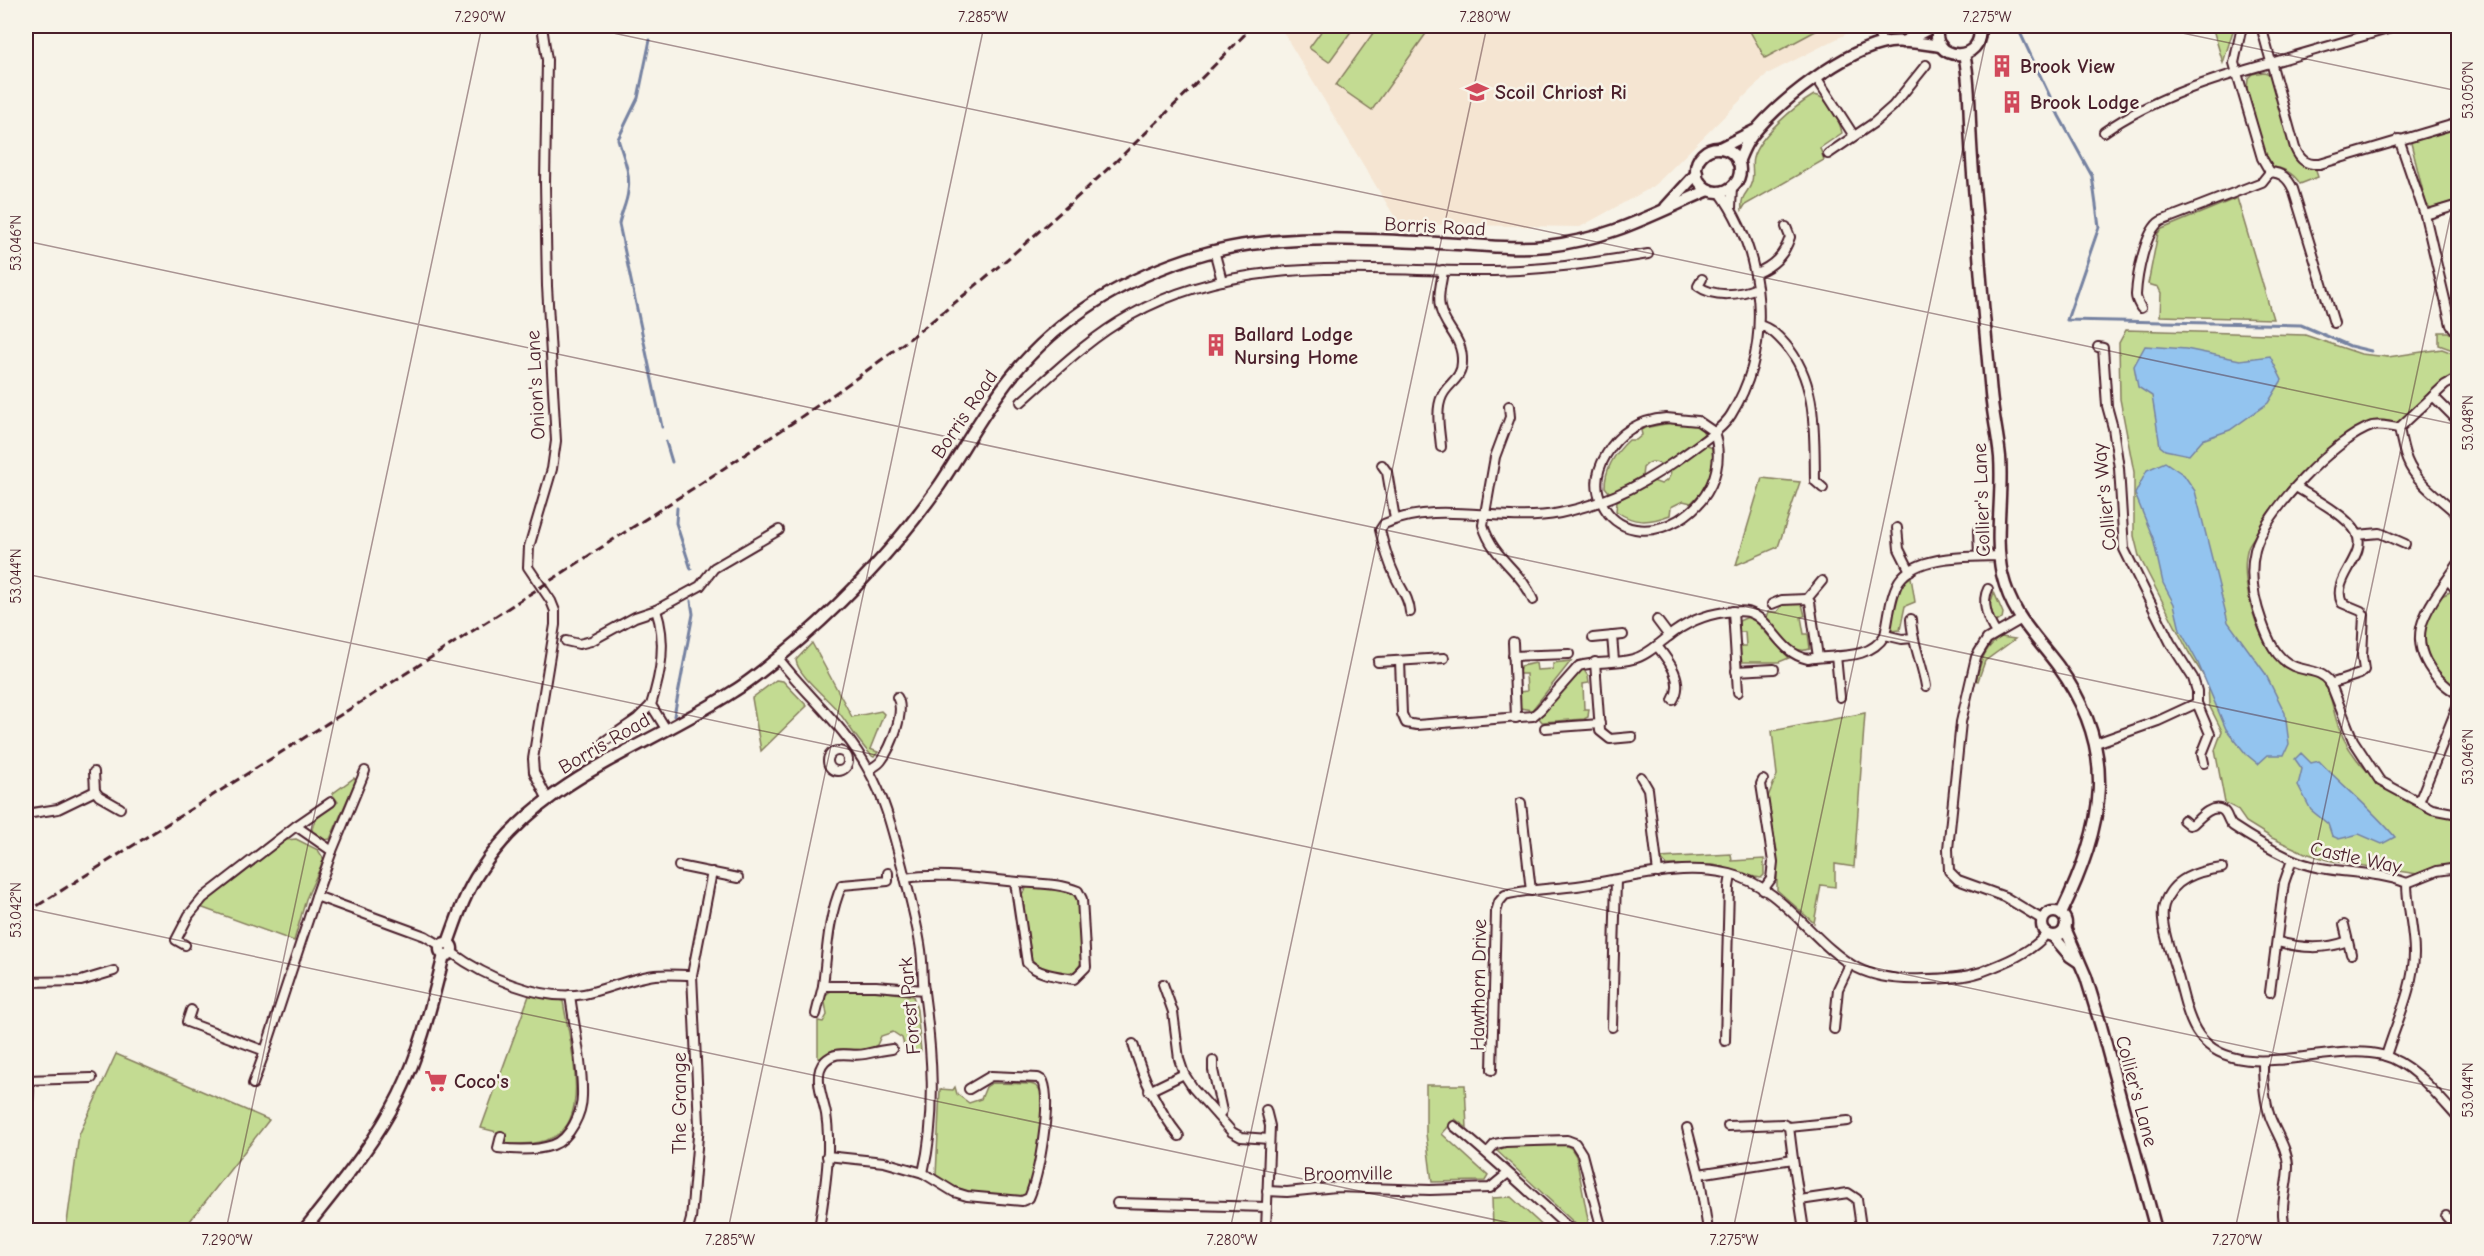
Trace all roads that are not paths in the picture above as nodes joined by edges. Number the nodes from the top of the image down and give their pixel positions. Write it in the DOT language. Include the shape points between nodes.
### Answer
graph roads {
  1 [pos="542,26"];
  2 [pos="1874,26"];
  3 [pos="1936,26"];
  4 [pos="1979,26"];
  5 [pos="2242,26"];
  6 [pos="2261,26"];
  7 [pos="2398,26"];
  8 [pos="1902,42"];
  9 [pos="1883,44"];
  10 [pos="1941,46"];
  11 [pos="1964,54"];
  12 [pos="2272,62"];
  13 [pos="1926,66"];
  14 [pos="2236,72"];
  15 [pos="1816,78"];
  16 [pos="2458,123"];
  17 [pos="1757,129"];
  18 [pos="2104,132"];
  19 [pos="1854,136"];
  20 [pos="2399,139"];
  21 [pos="1720,148"];
  22 [pos="1828,154"];
  23 [pos="1738,162"];
  24 [pos="1697,172"];
  25 [pos="2270,172"];
  26 [pos="1732,186"];
  27 [pos="1714,190"];
  28 [pos="2458,205"];
  29 [pos="1731,208"];
  30 [pos="1665,210"];
  31 [pos="2425,215"];
  32 [pos="1786,227"];
  33 [pos="1214,250"];
  34 [pos="1648,254"];
  35 [pos="1443,270"];
  36 [pos="1756,273"];
  37 [pos="1702,279"];
  38 [pos="1222,282"];
  39 [pos="1757,288"];
  40 [pos="2141,308"];
  41 [pos="1759,326"];
  42 [pos="2324,327"];
  43 [pos="2458,333"];
  44 [pos="2098,347"];
  45 [pos="2458,378"];
  46 [pos="2433,396"];
  47 [pos="1021,402"];
  48 [pos="1509,406"];
  49 [pos="2458,421"];
  50 [pos="2399,428"];
  51 [pos="1714,432"];
  52 [pos="1441,447"];
  53 [pos="1382,465"];
  54 [pos="2296,487"];
  55 [pos="1823,488"];
  56 [pos="1601,502"];
  57 [pos="1483,515"];
  58 [pos="2458,515"];
  59 [pos="1395,519"];
  60 [pos="1897,528"];
  61 [pos="779,530"];
  62 [pos="1978,530"];
  63 [pos="2357,535"];
  64 [pos="2405,544"];
  65 [pos="1979,556"];
  66 [pos="1999,556"];
  67 [pos="2458,564"];
  68 [pos="1910,571"];
  69 [pos="2448,580"];
  70 [pos="1822,581"];
  71 [pos="1988,589"];
  72 [pos="2458,592"];
  73 [pos="1807,599"];
  74 [pos="1533,600"];
  75 [pos="1772,604"];
  76 [pos="656,610"];
  77 [pos="1410,612"];
  78 [pos="1733,612"];
  79 [pos="1911,619"];
  80 [pos="1657,620"];
  81 [pos="2020,620"];
  82 [pos="1996,633"];
  83 [pos="1623,635"];
  84 [pos="1885,635"];
  85 [pos="1612,636"];
  86 [pos="1669,636"];
  87 [pos="1593,638"];
  88 [pos="1913,638"];
  89 [pos="566,641"];
  90 [pos="1513,642"];
  91 [pos="1657,646"];
  92 [pos="1569,654"];
  93 [pos="1513,656"];
  94 [pos="1836,656"];
  95 [pos="1818,657"];
  96 [pos="778,658"];
  97 [pos="1444,658"];
  98 [pos="1614,660"];
  99 [pos="1400,661"];
  100 [pos="1378,662"];
  101 [pos="1595,662"];
  102 [pos="1774,669"];
  103 [pos="1736,671"];
  104 [pos="2330,684"];
  105 [pos="1926,686"];
  106 [pos="1738,692"];
  107 [pos="2458,694"];
  108 [pos="897,697"];
  109 [pos="1840,697"];
  110 [pos="1672,700"];
  111 [pos="2197,703"];
  112 [pos="651,705"];
  113 [pos="2458,705"];
  114 [pos="1516,718"];
  115 [pos="1600,724"];
  116 [pos="1545,728"];
  117 [pos="666,729"];
  118 [pos="1632,737"];
  119 [pos="605,741"];
  120 [pos="2096,743"];
  121 [pos="856,750"];
  122 [pos="846,757"];
  123 [pos="2204,764"];
  124 [pos="869,770"];
  125 [pos="365,771"];
  126 [pos="94,772"];
  127 [pos="1641,777"];
  128 [pos="1763,780"];
  129 [pos="95,791"];
  130 [pos="547,798"];
  131 [pos="331,802"];
  132 [pos="1521,802"];
  133 [pos="2419,802"];
  134 [pos="120,808"];
  135 [pos="26,814"];
  136 [pos="2458,814"];
  137 [pos="2183,820"];
  138 [pos="296,826"];
  139 [pos="332,851"];
  140 [pos="2292,860"];
  141 [pos="679,866"];
  142 [pos="2222,868"];
  143 [pos="2458,868"];
  144 [pos="712,872"];
  145 [pos="888,873"];
  146 [pos="1658,873"];
  147 [pos="1731,874"];
  148 [pos="738,878"];
  149 [pos="905,878"];
  150 [pos="1616,880"];
  151 [pos="1015,882"];
  152 [pos="2407,883"];
  153 [pos="1763,890"];
  154 [pos="1531,891"];
  155 [pos="316,896"];
  156 [pos="2061,914"];
  157 [pos="2043,920"];
  158 [pos="2344,924"];
  159 [pos="2066,928"];
  160 [pos="2050,934"];
  161 [pos="2348,941"];
  162 [pos="2278,942"];
  163 [pos="185,945"];
  164 [pos="446,949"];
  165 [pos="2351,954"];
  166 [pos="2079,962"];
  167 [pos="1850,964"];
  168 [pos="114,971"];
  169 [pos="692,975"];
  170 [pos="26,982"];
  171 [pos="1163,984"];
  172 [pos="823,986"];
  173 [pos="924,990"];
  174 [pos="2270,992"];
  175 [pos="570,995"];
  176 [pos="191,1010"];
  177 [pos="816,1014"];
  178 [pos="1612,1027"];
  179 [pos="1834,1029"];
  180 [pos="1725,1041"];
  181 [pos="1134,1044"];
  182 [pos="892,1048"];
  183 [pos="265,1051"];
  184 [pos="2386,1056"];
  185 [pos="1213,1061"];
  186 [pos="2263,1062"];
  187 [pos="1492,1070"];
  188 [pos="1185,1074"];
  189 [pos="26,1078"];
  190 [pos="92,1078"];
  191 [pos="253,1084"];
  192 [pos="969,1089"];
  193 [pos="1149,1091"];
  194 [pos="1266,1110"];
  195 [pos="1218,1116"];
  196 [pos="2458,1118"];
  197 [pos="1848,1121"];
  198 [pos="26,1125"];
  199 [pos="1454,1126"];
  200 [pos="1728,1126"];
  201 [pos="1789,1127"];
  202 [pos="1687,1128"];
  203 [pos="501,1136"];
  204 [pos="1179,1136"];
  205 [pos="1269,1139"];
  206 [pos="1487,1153"];
  207 [pos="827,1156"];
  208 [pos="1793,1160"];
  209 [pos="923,1173"];
  210 [pos="1507,1174"];
  211 [pos="1699,1174"];
  212 [pos="1268,1191"];
  213 [pos="1800,1200"];
  214 [pos="1117,1203"];
  215 [pos="1267,1207"];
  216 [pos="2446,1216"];
  217 [pos="304,1230"];
  218 [pos="688,1230"];
  219 [pos="819,1230"];
  220 [pos="1266,1230"];
  221 [pos="1571,1230"];
  222 [pos="1602,1230"];
  223 [pos="1708,1230"];
  224 [pos="1804,1230"];
  225 [pos="1858,1230"];
  226 [pos="2156,1230"];
  227 [pos="2286,1230"];
  228 [pos="2458,1230"];
  1 -- 130 [label="street, Onion's Lane" via="547,60 547,286 556,441 528,567 555,611 533,759 534,772"];
  2 -- 9 [label="street"];
  3 -- 8 [label="street"];
  3 -- 10 [label="street"];
  4 -- 11 [label="street" via="1977,44"];
  5 -- 14 [label="street" via="2234,63"];
  6 -- 12 [label="street"];
  7 -- 12 [label="street"];
  8 -- 9 [label="street"];
  8 -- 10 [label="street"];
  9 -- 15 [label="street"];
  10 -- 11 [label="street" via="1949,53"];
  11 -- 66 [label="street, Collier's Lane" via="1991,395 2000,457"];
  12 -- 14 [label="street"];
  12 -- 20 [label="street" via="2295,148 2303,161 2320,164"];
  13 -- 19 [label="street" via="1893,106"];
  14 -- 18 [label="street" via="2123,118"];
  14 -- 25 [label="street" via="2262,158"];
  15 -- 17 [label="street"];
  15 -- 19 [label="street"];
  16 -- 20 [label="street"];
  17 -- 21 [label="street"];
  17 -- 23 [label="street"];
  19 -- 22 [label="street"];
  20 -- 31 [label="street"];
  21 -- 23 [label="street" via="1731,152"];
  21 -- 24 [label="street" via="1703,154"];
  23 -- 26 [label="street" via="1740,172"];
  24 -- 27 [label="street" via="1701,183"];
  24 -- 30 [label="street, Borris Road"];
  25 -- 40 [label="street" via="2262,182 2154,227 2147,239 2136,297"];
  25 -- 42 [label="street" via="2282,175 2293,189 2336,323"];
  26 -- 27 [label="street"];
  26 -- 29 [label="street"];
  27 -- 29 [label="street"];
  27 -- 30 [label="street, Borris Road"];
  28 -- 31 [label="street"];
  29 -- 36 [label="street"];
  30 -- 33 [label="street, Borris Road" via="1603,236 1545,247 1328,240 1276,241"];
  31 -- 43 [label="street" via="2451,325"];
  32 -- 36 [label="street" via="1790,237 1781,256"];
  33 -- 38 [label="street"];
  33 -- 96 [label="street, Borris Road" via="1147,272 1100,298 1049,337 1008,380 937,489 907,527 832,610"];
  34 -- 35 [label="street" via="1555,268"];
  35 -- 38 [label="street" via="1314,268"];
  35 -- 52 [label="street" via="1438,295 1440,310 1462,348 1462,364 1461,373 1439,403"];
  36 -- 39 [label="street"];
  37 -- 39 [label="street" via="1698,286 1711,292 1732,294"];
  38 -- 47 [label="street" via="1158,302 1111,327 1091,339"];
  39 -- 41 [label="street"];
  41 -- 51 [label="street" via="1750,376 1730,416"];
  41 -- 55 [label="street" via="1773,331 1802,368 1811,401 1815,481"];
  44 -- 111 [label="street, Collier's Way" via="2103,348 2106,397 2117,448 2124,549 2170,642 2193,678"];
  45 -- 46 [label="street"];
  46 -- 49 [label="street"];
  46 -- 50 [label="street"];
  48 -- 57 [label="street" via="1510,417 1495,457"];
  50 -- 54 [label="street" via="2369,427 2313,468"];
  50 -- 58 [label="street" via="2412,469"];
  51 -- 56 [label="street" via="1654,476"];
  51 -- 56 [label="street" via="1698,421 1682,418 1656,419 1631,428 1602,462 1597,487"];
  51 -- 56 [label="street" via="1719,455 1713,484 1700,504 1679,519 1652,529 1634,529 1607,514"];
  53 -- 59 [label="street" via="1387,472"];
  54 -- 63 [label="street" via="2331,510"];
  54 -- 104 [label="street" via="2258,540 2252,565 2254,591 2262,622 2278,654 2293,666 2325,676"];
  56 -- 57 [label="street" via="1531,517"];
  57 -- 59 [label="street" via="1446,512"];
  57 -- 74 [label="street" via="1486,535 1497,555"];
  59 -- 77 [label="street" via="1380,531"];
  60 -- 68 [label="street" via="1899,549"];
  61 -- 76 [label="street" via="714,568 700,586"];
  62 -- 65 [label="street"];
  63 -- 64 [label="street" via="2380,533"];
  63 -- 104 [label="street" via="2357,550 2338,596 2342,603 2364,615 2364,670"];
  65 -- 66 [label="street"];
  65 -- 68 [label="street" via="1942,560"];
  66 -- 81 [label="street, Collier's Lane"];
  67 -- 69 [label="street"];
  68 -- 84 [label="street" via="1896,587"];
  69 -- 72 [label="street"];
  69 -- 107 [label="street" via="2424,618 2421,638 2423,657 2432,674"];
  70 -- 73 [label="street"];
  71 -- 82 [label="street" via="1985,607"];
  73 -- 75 [label="street"];
  73 -- 95 [label="street"];
  76 -- 89 [label="street" via="591,641"];
  76 -- 112 [label="street" via="661,624 662,657"];
  78 -- 86 [label="street" via="1704,615"];
  78 -- 95 [label="street" via="1743,611 1759,618 1794,655"];
  78 -- 103 [label="street"];
  79 -- 88 [label="street"];
  80 -- 86 [label="street"];
  81 -- 82 [label="street"];
  81 -- 120 [label="street, Collier's Lane" via="2069,682"];
  82 -- 157 [label="street" via="1987,639 1976,657 1961,722 1949,871 1958,880 2005,897"];
  83 -- 85 [label="street"];
  84 -- 88 [label="street"];
  84 -- 94 [label="street" via="1865,652"];
  85 -- 87 [label="street"];
  85 -- 98 [label="street"];
  86 -- 91 [label="street"];
  88 -- 105 [label="street"];
  90 -- 93 [label="street"];
  91 -- 98 [label="street" via="1632,659"];
  91 -- 110 [label="street" via="1677,678"];
  92 -- 93 [label="street"];
  93 -- 114 [label="street"];
  94 -- 95 [label="street"];
  94 -- 109 [label="street"];
  96 -- 117 [label="street, Borris Road" via="736,690"];
  96 -- 121 [label="street, Forest Park" via="828,712"];
  97 -- 99 [label="street"];
  98 -- 101 [label="street"];
  99 -- 100 [label="street"];
  99 -- 114 [label="street" via="1402,714 1406,723"];
  101 -- 114 [label="street" via="1579,666 1533,716"];
  101 -- 115 [label="street"];
  102 -- 103 [label="street"];
  103 -- 106 [label="street"];
  104 -- 133 [label="street" via="2353,740 2380,781"];
  108 -- 124 [label="street" via="901,715 881,762"];
  111 -- 120 [label="street"];
  111 -- 123 [label="street, Collier's Way" via="2210,734 2202,754"];
  112 -- 117 [label="street"];
  112 -- 119 [label="street"];
  113 -- 133 [label="street"];
  115 -- 116 [label="street"];
  115 -- 118 [label="street" via="1606,738"];
  117 -- 130 [label="street, Borris Road"];
  120 -- 156 [label="street, Collier's Lane" via="2100,787 2095,820 2083,865"];
  121 -- 122 [label="street"];
  121 -- 124 [label="street, Forest Park"];
  124 -- 149 [label="street, Forest Park" via="889,815"];
  125 -- 139 [label="street"];
  126 -- 129 [label="street"];
  127 -- 146 [label="street" via="1648,789"];
  128 -- 153 [label="street" via="1773,862 1771,879"];
  129 -- 134 [label="street"];
  129 -- 135 [label="street" via="57,809"];
  130 -- 164 [label="street, Borris Road" via="519,822 479,872"];
  131 -- 138 [label="street"];
  132 -- 154 [label="street"];
  133 -- 136 [label="street"];
  137 -- 140 [label="street, Castle Way" via="2193,824 2209,810 2219,809 2225,812 2230,824"];
  138 -- 139 [label="street"];
  138 -- 163 [label="street" via="203,898 176,940"];
  139 -- 155 [label="street"];
  140 -- 152 [label="street, Castle Way"];
  140 -- 162 [label="street" via="2284,883"];
  141 -- 144 [label="street"];
  142 -- 186 [label="street" via="2195,874 2176,885 2164,906 2163,920 2184,998 2199,1036 2212,1048 2232,1057"];
  143 -- 152 [label="street" via="2437,871"];
  144 -- 148 [label="street"];
  144 -- 169 [label="street, The Grange"];
  145 -- 172 [label="street" via="888,881 842,885 832,917"];
  146 -- 147 [label="street, Hawthorn Drive"];
  146 -- 150 [label="street, Hawthorn Drive"];
  147 -- 153 [label="street, Hawthorn Drive"];
  147 -- 180 [label="street"];
  149 -- 151 [label="street" via="960,876"];
  149 -- 173 [label="street, Forest Park" via="921,951"];
  150 -- 154 [label="street, Hawthorn Drive"];
  150 -- 178 [label="street"];
  151 -- 151 [label="street" via="1027,963 1034,970 1074,979 1086,966 1082,899 1078,891 1059,885"];
  152 -- 184 [label="street, Castle Way" via="2414,954"];
  153 -- 167 [label="street, Hawthorn Drive" via="1781,901"];
  154 -- 187 [label="street, Hawthorn Drive" via="1505,895 1497,906"];
  155 -- 164 [label="street" via="425,936"];
  155 -- 183 [label="street"];
  156 -- 157 [label="street" via="2050,912"];
  156 -- 159 [label="street" via="2066,919"];
  157 -- 160 [label="street" via="2042,926"];
  158 -- 161 [label="street"];
  159 -- 160 [label="street" via="2060,934"];
  159 -- 166 [label="street, Collier's Lane"];
  160 -- 166 [label="street, Collier's Lane"];
  160 -- 167 [label="street, Hawthorn Drive" via="2021,954 1962,977 1895,979"];
  161 -- 162 [label="street" via="2330,948"];
  161 -- 165 [label="street"];
  162 -- 174 [label="street"];
  164 -- 175 [label="street" via="501,980"];
  164 -- 217 [label="street, Borris Road" via="425,1028 399,1095 373,1141"];
  166 -- 226 [label="street, Collier's Lane" via="2101,1026"];
  167 -- 179 [label="street" via="1838,989"];
  168 -- 170 [label="street" via="81,981"];
  169 -- 175 [label="street" via="655,975"];
  169 -- 218 [label="street, The Grange" via="699,1124"];
  171 -- 188 [label="street" via="1173,1012"];
  172 -- 173 [label="street"];
  172 -- 177 [label="street"];
  173 -- 209 [label="street, Forest Park" via="931,1068 929,1137"];
  175 -- 203 [label="street" via="582,1097 570,1131 554,1145 518,1150 498,1148"];
  176 -- 183 [label="street" via="187,1022"];
  181 -- 193 [label="street"];
  182 -- 207 [label="street" via="863,1055 838,1054 821,1066 818,1078 826,1116"];
  183 -- 191 [label="street"];
  184 -- 186 [label="street" via="2350,1052"];
  184 -- 196 [label="street" via="2417,1075"];
  185 -- 195 [label="street" via="1221,1111"];
  186 -- 227 [label="street" via="2264,1095 2288,1165 2282,1210"];
  188 -- 193 [label="street"];
  188 -- 195 [label="street"];
  189 -- 190 [label="street"];
  189 -- 198 [label="street"];
  192 -- 209 [label="street" via="992,1076 1043,1081 1044,1136 1029,1198 1022,1201 967,1196"];
  193 -- 204 [label="street"];
  194 -- 205 [label="street"];
  195 -- 205 [label="street" via="1241,1137"];
  197 -- 201 [label="street"];
  199 -- 206 [label="street"];
  200 -- 201 [label="street"];
  201 -- 208 [label="street"];
  202 -- 211 [label="street"];
  205 -- 212 [label="street"];
  206 -- 210 [label="street"];
  206 -- 222 [label="street" via="1495,1144 1505,1142 1575,1143 1582,1154"];
  207 -- 209 [label="street" via="884,1162"];
  207 -- 219 [label="street"];
  208 -- 211 [label="street"];
  208 -- 213 [label="street"];
  210 -- 212 [label="street, Broomville" via="1490,1188 1336,1186"];
  210 -- 221 [label="street"];
  211 -- 223 [label="street"];
  212 -- 215 [label="street"];
  213 -- 224 [label="street"];
  213 -- 225 [label="street" via="1848,1193 1857,1199 1861,1227"];
  214 -- 215 [label="street"];
  215 -- 220 [label="street"];
  216 -- 228 [label="street"];
}
